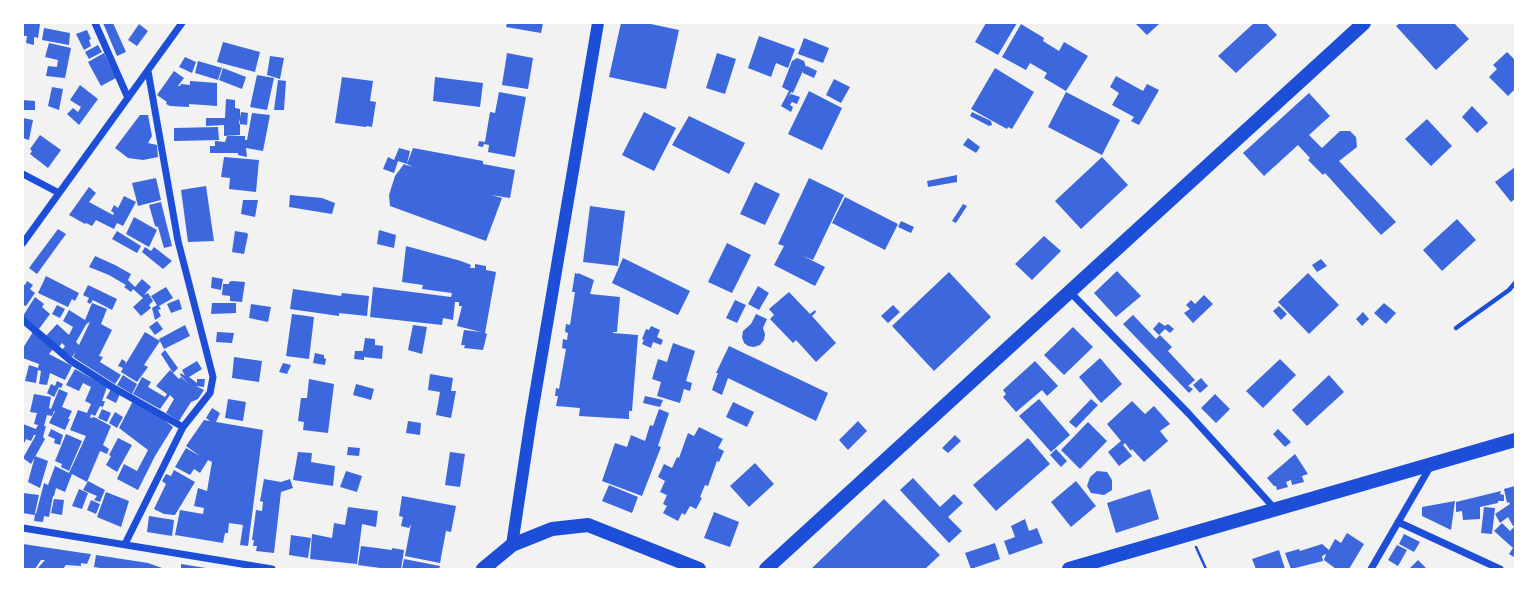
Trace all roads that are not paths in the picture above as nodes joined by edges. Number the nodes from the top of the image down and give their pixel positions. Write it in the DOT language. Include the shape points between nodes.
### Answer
graph roads {
  1 [pos="94,23"];
  2 [pos="182,23"];
  3 [pos="598,23"];
  4 [pos="1364,23"];
  5 [pos="148,71"];
  6 [pos="128,98"];
  7 [pos="23,174"];
  8 [pos="59,193"];
  9 [pos="23,243"];
  10 [pos="1515,283"];
  11 [pos="1070,292"];
  12 [pos="23,320"];
  13 [pos="1456,328"];
  14 [pos="183,427"];
  15 [pos="1515,440"];
  16 [pos="1431,465"];
  17 [pos="1276,509"];
  18 [pos="1398,522"];
  19 [pos="23,527"];
  20 [pos="125,544"];
  21 [pos="512,545"];
  22 [pos="272,569"];
  23 [pos="483,569"];
  24 [pos="699,569"];
  25 [pos="766,569"];
  26 [pos="1069,569"];
  27 [pos="1371,569"];
  28 [pos="1500,569"];
  1 -- 6 [label="street"];
  2 -- 5 [label="street"];
  3 -- 21 [label="main road"];
  4 -- 11 [label="main road"];
  5 -- 6 [label="street"];
  5 -- 14 [label="street" via="178,242 213,377 209,393"];
  6 -- 8 [label="street"];
  7 -- 8 [label="street"];
  8 -- 9 [label="street"];
  10 -- 13 [label="lane"];
  11 -- 17 [label="street"];
  11 -- 25 [label="main road"];
  12 -- 14 [label="street" via="71,361"];
  14 -- 20 [label="street"];
  15 -- 16 [label="main road"];
  16 -- 17 [label="main road"];
  16 -- 18 [label="street"];
  17 -- 26 [label="main road"];
  18 -- 27 [label="street"];
  18 -- 28 [label="street"];
  19 -- 20 [label="street"];
  20 -- 22 [label="street"];
  21 -- 23 [label="main road"];
  21 -- 24 [label="main road" via="552,528 588,525"];
}
